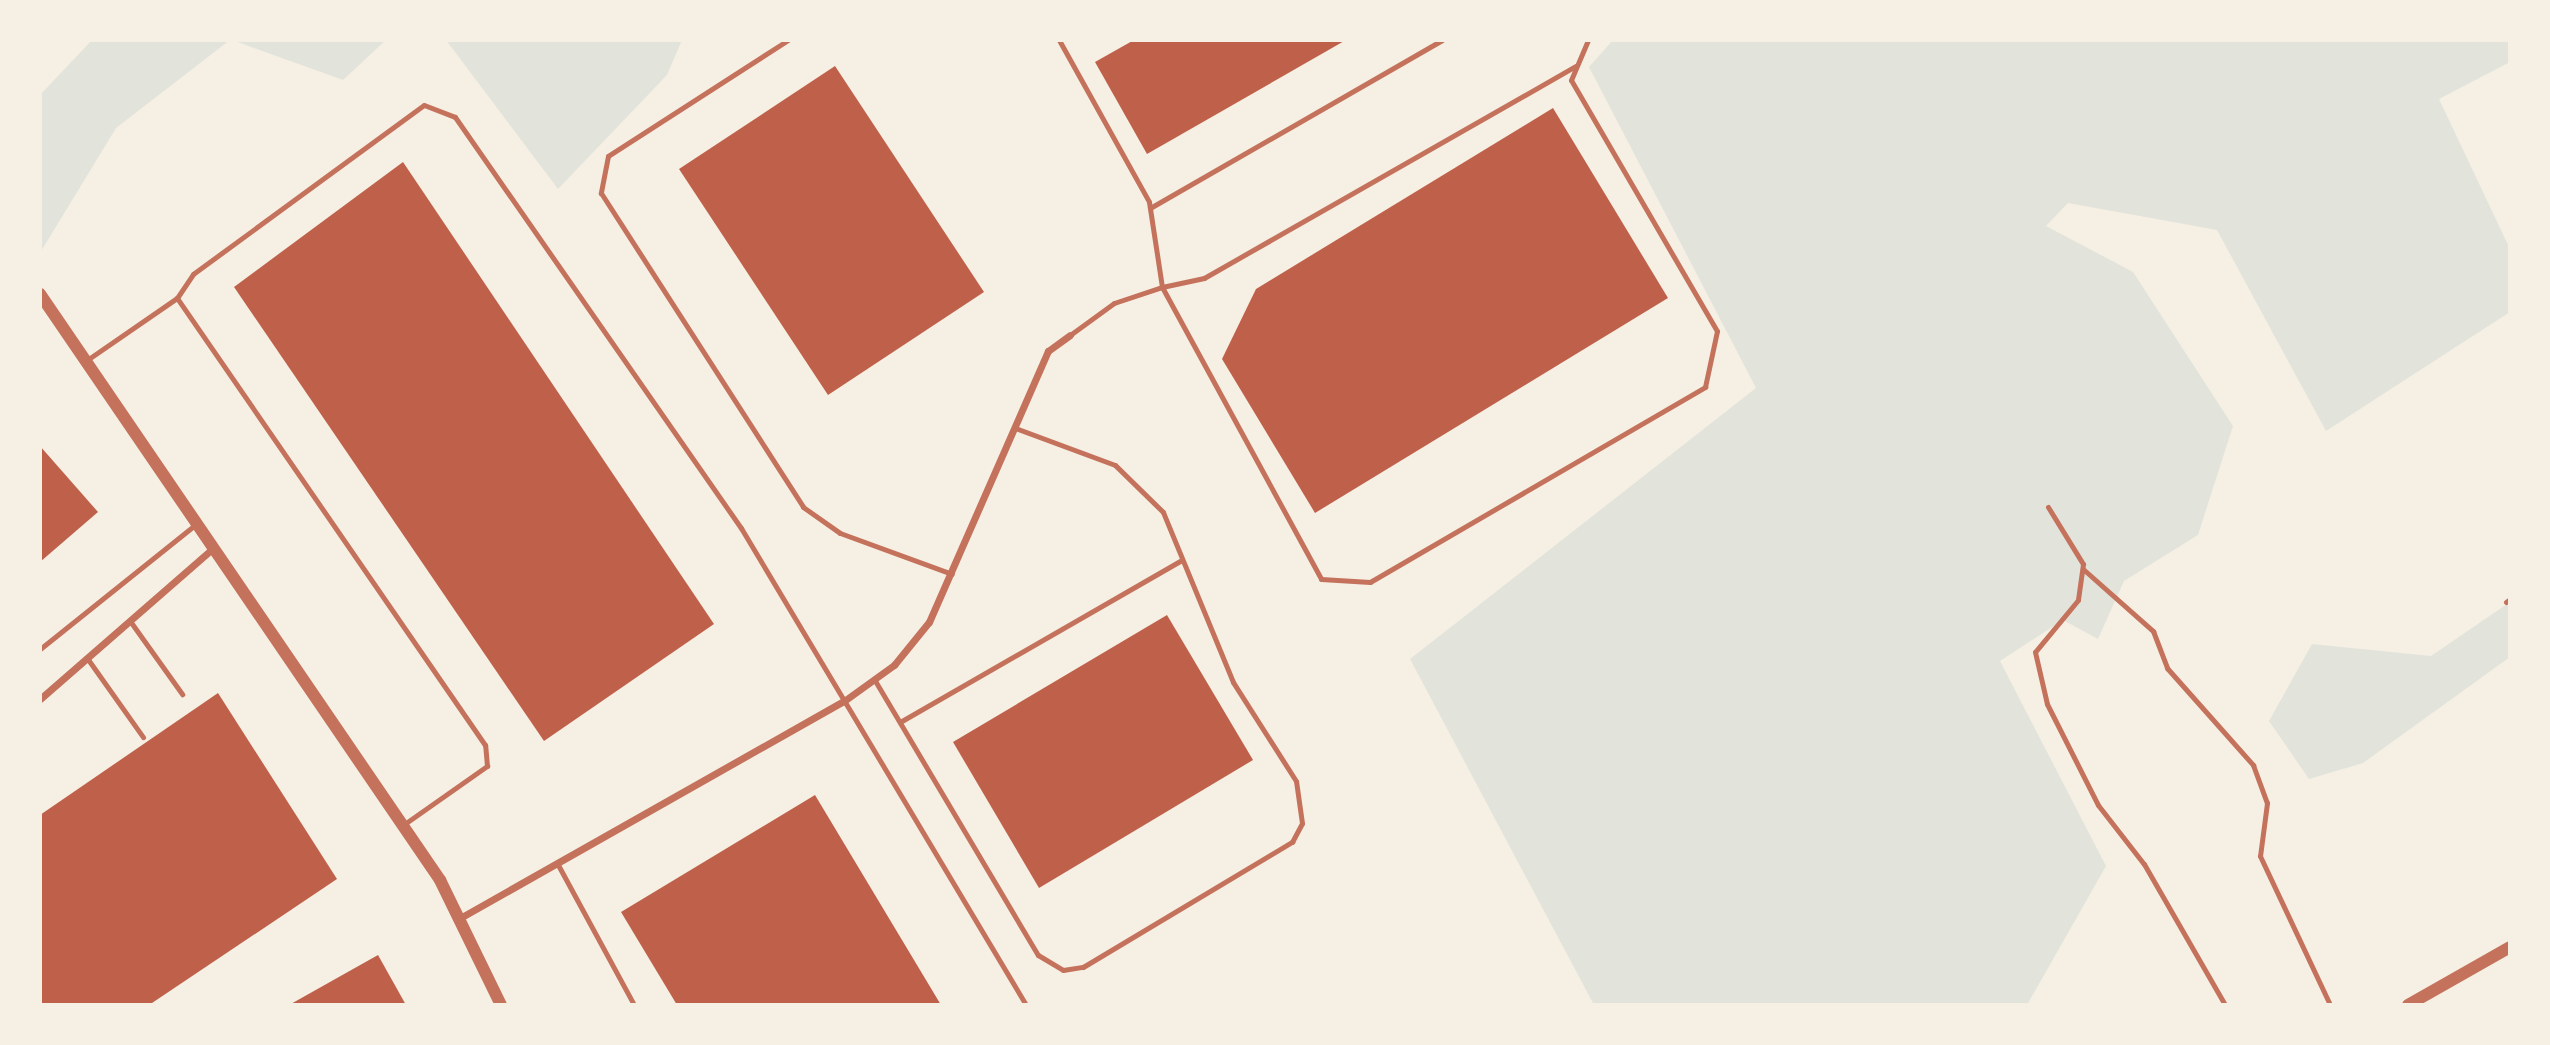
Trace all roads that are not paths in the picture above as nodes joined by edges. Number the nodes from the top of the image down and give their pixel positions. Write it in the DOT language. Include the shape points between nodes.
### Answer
graph roads {
  1 [pos="788,40"];
  2 [pos="1059,40"];
  3 [pos="1442,40"];
  4 [pos="1588,40"];
  5 [pos="1576,66"];
  6 [pos="1150,208"];
  7 [pos="1162,286"];
  8 [pos="40,294"];
  9 [pos="177,298"];
  10 [pos="1070,335"];
  11 [pos="85,362"];
  12 [pos="1015,428"];
  13 [pos="2048,507"];
  14 [pos="196,524"];
  15 [pos="213,548"];
  16 [pos="1182,560"];
  17 [pos="2083,569"];
  18 [pos="952,573"];
  19 [pos="130,621"];
  20 [pos="40,649"];
  21 [pos="87,658"];
  22 [pos="874,679"];
  23 [pos="182,694"];
  24 [pos="40,699"];
  25 [pos="848,699"];
  26 [pos="900,722"];
  27 [pos="143,737"];
  28 [pos="402,825"];
  29 [pos="557,863"];
  30 [pos="460,918"];
  31 [pos="2510,947"];
  32 [pos="501,1005"];
  33 [pos="634,1005"];
  34 [pos="1026,1005"];
  35 [pos="2225,1005"];
  36 [pos="2330,1005"];
  37 [pos="2408,1005"];
  1 -- 18 [label="lane" via="608,156 601,193 803,507 839,533"];
  2 -- 6 [label="lane"];
  3 -- 6 [label="lane"];
  4 -- 5 [label="lane"];
  5 -- 7 [label="lane" via="1204,278"];
  5 -- 7 [label="lane" via="1571,80 1717,331 1705,387 1370,582 1321,579"];
  6 -- 7 [label="lane"];
  7 -- 10 [label="lane" via="1114,303"];
  8 -- 11 [label="street"];
  9 -- 11 [label="lane"];
  9 -- 25 [label="lane" via="193,274 424,105 455,117 741,528"];
  9 -- 28 [label="lane" via="485,745 487,766"];
  10 -- 12 [label="street" via="1048,351"];
  11 -- 14 [label="street"];
  12 -- 16 [label="lane" via="1115,465 1141,484 1163,512"];
  12 -- 18 [label="street"];
  13 -- 17 [label="lane"];
  14 -- 15 [label="street"];
  14 -- 20 [label="lane"];
  15 -- 19 [label="street"];
  15 -- 28 [label="street"];
  16 -- 26 [label="lane"];
  16 -- 26 [label="lane" via="1233,682 1296,781 1302,823 1292,842 1083,967 1063,970 1038,955"];
  17 -- 35 [label="lane" via="2078,600 2035,652 2047,704 2098,805 2144,864"];
  17 -- 36 [label="lane" via="2153,631 2167,668 2253,765 2267,803 2260,856"];
  18 -- 22 [label="street" via="929,622"];
  19 -- 21 [label="street"];
  19 -- 23 [label="lane"];
  21 -- 24 [label="street"];
  21 -- 27 [label="lane"];
  22 -- 25 [label="street"];
  22 -- 26 [label="lane"];
  25 -- 29 [label="street"];
  25 -- 34 [label="lane"];
  28 -- 30 [label="street"];
  29 -- 30 [label="street"];
  29 -- 33 [label="lane"];
  30 -- 32 [label="street"];
  31 -- 37 [label="street"];
}
